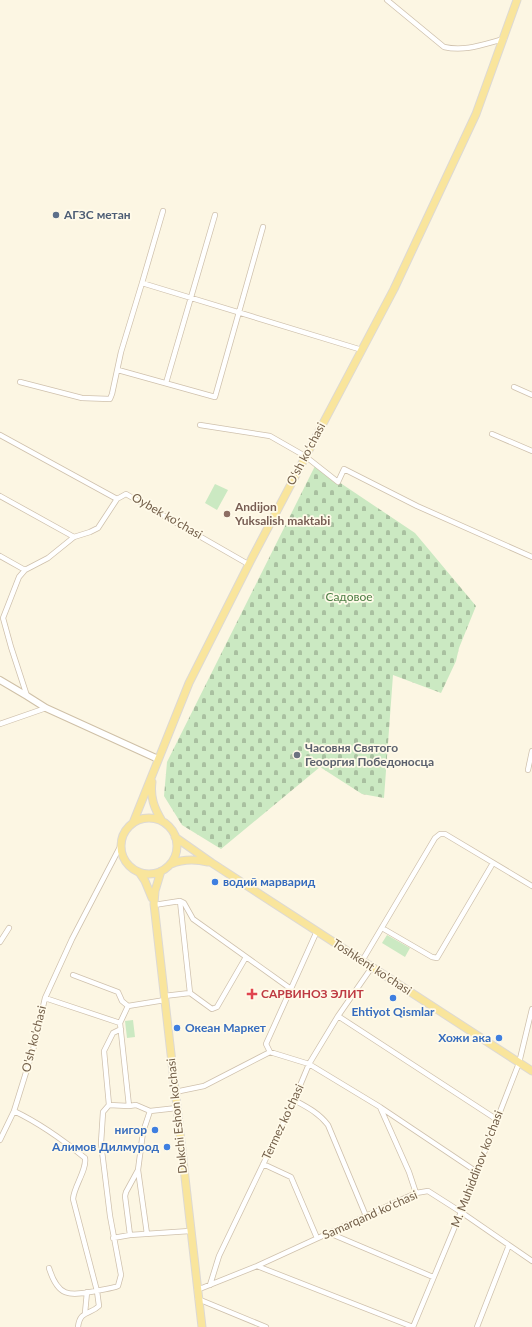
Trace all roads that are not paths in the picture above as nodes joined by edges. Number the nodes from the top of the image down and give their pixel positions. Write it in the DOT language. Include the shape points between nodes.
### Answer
graph roads {
  1 [pos="387,0"];
  2 [pos="517,0"];
  3 [pos="504,39"];
  4 [pos="163,211"];
  5 [pos="215,215"];
  6 [pos="263,227"];
  7 [pos="142,283"];
  8 [pos="190,297"];
  9 [pos="240,312"];
  10 [pos="362,350"];
  11 [pos="118,370"];
  12 [pos="20,382"];
  13 [pos="166,383"];
  14 [pos="514,387"];
  15 [pos="532,396"];
  16 [pos="200,425"];
  17 [pos="492,434"];
  18 [pos="0,435"];
  19 [pos="532,451"];
  20 [pos="305,456"];
  21 [pos="0,496"];
  22 [pos="116,499"];
  23 [pos="74,537"];
  24 [pos="0,556"];
  25 [pos="532,557"];
  26 [pos="248,564"];
  27 [pos="25,570"];
  28 [pos="2,617"];
  29 [pos="0,680"];
  30 [pos="27,696"];
  31 [pos="46,708"];
  32 [pos="0,724"];
  33 [pos="532,751"];
  34 [pos="158,759"];
  35 [pos="154,770"];
  36 [pos="528,770"];
  37 [pos="162,821"];
  38 [pos="133,823"];
  39 [pos="176,837"];
  40 [pos="121,845"];
  41 [pos="212,863"];
  42 [pos="493,863"];
  43 [pos="170,865"];
  44 [pos="161,871"];
  45 [pos="139,872"];
  46 [pos="532,886"];
  47 [pos="180,901"];
  48 [pos="154,904"];
  49 [pos="9,928"];
  50 [pos="382,928"];
  51 [pos="317,931"];
  52 [pos="0,942"];
  53 [pos="246,958"];
  54 [pos="362,961"];
  55 [pos="372,967"];
  56 [pos="73,975"];
  57 [pos="291,988"];
  58 [pos="190,993"];
  59 [pos="45,998"];
  60 [pos="164,998"];
  61 [pos="128,1006"];
  62 [pos="532,1009"];
  63 [pos="338,1016"];
  64 [pos="120,1023"];
  65 [pos="121,1029"];
  66 [pos="270,1052"];
  67 [pos="519,1063"];
  68 [pos="309,1064"];
  69 [pos="532,1071"];
  70 [pos="175,1092"];
  71 [pos="294,1100"];
  72 [pos="109,1104"];
  73 [pos="129,1106"];
  74 [pos="380,1107"];
  75 [pos="176,1108"];
  76 [pos="14,1111"];
  77 [pos="150,1111"];
  78 [pos="496,1119"];
  79 [pos="0,1140"];
  80 [pos="263,1164"];
  81 [pos="138,1170"];
  82 [pos="477,1172"];
  83 [pos="416,1193"];
  84 [pos="461,1212"];
  85 [pos="366,1216"];
  86 [pos="190,1231"];
  87 [pos="147,1234"];
  88 [pos="329,1234"];
  89 [pos="130,1235"];
  90 [pos="113,1238"];
  91 [pos="317,1238"];
  92 [pos="509,1245"];
  93 [pos="531,1258"];
  94 [pos="257,1266"];
  95 [pos="49,1268"];
  96 [pos="434,1277"];
  97 [pos="210,1285"];
  98 [pos="197,1290"];
  99 [pos="97,1291"];
  100 [pos="87,1292"];
  101 [pos="198,1299"];
  102 [pos="85,1313"];
  103 [pos="78,1327"];
  104 [pos="202,1327"];
  105 [pos="266,1327"];
  106 [pos="413,1327"];
  107 [pos="477,1327"];
  1 -- 3 [label="street" via="444,47 454,50"];
  2 -- 3 [label="main road, Oʻsh koʻchasi"];
  3 -- 10 [label="main road, Oʻsh koʻchasi" via="476,114 394,289"];
  4 -- 7 [label="street"];
  5 -- 8 [label="street"];
  6 -- 9 [label="street"];
  7 -- 8 [label="street"];
  7 -- 11 [label="street"];
  8 -- 9 [label="street"];
  8 -- 13 [label="street"];
  9 -- 10 [label="street"];
  9 -- 13 [label="street" via="216,397"];
  10 -- 20 [label="main road, Oʻsh koʻchasi"];
  11 -- 12 [label="street" via="111,398 107,400 82,398"];
  11 -- 13 [label="street"];
  14 -- 15 [label="street"];
  16 -- 20 [label="street" via="270,436"];
  17 -- 19 [label="street"];
  18 -- 22 [label="street, Oybek ko'chasi"];
  20 -- 25 [label="street" via="338,482 344,469 417,506"];
  20 -- 26 [label="main road, Oʻsh koʻchasi"];
  21 -- 23 [label="street"];
  22 -- 23 [label="street" via="98,528"];
  22 -- 26 [label="street, Oybek ko'chasi" via="126,494"];
  23 -- 27 [label="street" via="48,558"];
  24 -- 27 [label="street"];
  26 -- 34 [label="main road, Oʻsh koʻchasi" via="189,683"];
  27 -- 28 [label="street" via="19,577"];
  28 -- 30 [label="street"];
  29 -- 30 [label="street"];
  30 -- 31 [label="street"];
  31 -- 32 [label="street"];
  31 -- 34 [label="street"];
  33 -- 36 [label="street"];
  34 -- 35 [label="main road, Oʻsh koʻchasi"];
  35 -- 37 [label="main road" via="152,802"];
  35 -- 38 [label="main road"];
  37 -- 38 [label="main road" via="147,818"];
  37 -- 39 [label="main road"];
  38 -- 40 [label="main road" via="127,829"];
  39 -- 41 [label="main road, Toshkent ko'chasi"];
  39 -- 43 [label="main road" via="176,852"];
  40 -- 45 [label="main road" via="126,862"];
  40 -- 59 [label="street, O'sh ko'chasi" via="72,939"];
  41 -- 43 [label="main road" via="188,860"];
  41 -- 51 [label="main road, Toshkent ko'chasi"];
  42 -- 46 [label="street"];
  42 -- 50 [label="street" via="445,834 437,835"];
  42 -- 50 [label="street" via="437,958"];
  43 -- 44 [label="main road"];
  44 -- 45 [label="main road" via="146,874"];
  44 -- 48 [label="main road" via="154,891"];
  45 -- 48 [label="main road"];
  47 -- 48 [label="street"];
  47 -- 53 [label="street" via="184,903 193,919"];
  47 -- 58 [label="street"];
  48 -- 60 [label="main road, Dukchi Eshon ko'chasi"];
  49 -- 52 [label="street"];
  50 -- 54 [label="street"];
  51 -- 54 [label="main road, Toshkent ko'chasi"];
  51 -- 57 [label="street"];
  53 -- 57 [label="street"];
  53 -- 58 [label="street" via="217,1007 212,1009"];
  54 -- 55 [label="main road, Toshkent ko'chasi"];
  55 -- 63 [label="street, Termez ko'chasi"];
  55 -- 67 [label="main road, Toshkent ko'chasi"];
  56 -- 61 [label="street" via="118,992"];
  57 -- 66 [label="street" via="266,1044"];
  58 -- 60 [label="street"];
  59 -- 64 [label="street"];
  59 -- 76 [label="street, O'sh ko'chasi" via="33,1050"];
  60 -- 61 [label="street"];
  60 -- 70 [label="main road, Dukchi Eshon ko'chasi"];
  61 -- 64 [label="street"];
  62 -- 67 [label="street, M. Muhiddinov ko'chasi"];
  63 -- 68 [label="street, Termez ko'chasi"];
  63 -- 78 [label="street"];
  64 -- 65 [label="street"];
  65 -- 72 [label="street" via="113,1033 104,1052"];
  65 -- 73 [label="street"];
  66 -- 68 [label="street"];
  66 -- 70 [label="street" via="204,1086"];
  67 -- 69 [label="main road, Toshkent ko'chasi"];
  67 -- 78 [label="street, M. Muhiddinov ko'chasi"];
  68 -- 71 [label="street, Termez ko'chasi"];
  68 -- 74 [label="street"];
  70 -- 75 [label="main road, Dukchi Eshon ko'chasi"];
  71 -- 80 [label="street, Termez ko'chasi"];
  71 -- 85 [label="street" via="322,1117 328,1125"];
  72 -- 73 [label="street"];
  72 -- 90 [label="street" via="103,1112 101,1143"];
  73 -- 77 [label="street" via="136,1105"];
  74 -- 82 [label="street"];
  74 -- 83 [label="street"];
  75 -- 77 [label="street"];
  75 -- 86 [label="main road, Dukchi Eshon ko'chasi"];
  76 -- 79 [label="street, O'sh ko'chasi"];
  76 -- 99 [label="street" via="65,1141 85,1158 73,1199"];
  77 -- 81 [label="street" via="143,1132"];
  78 -- 82 [label="street, M. Muhiddinov ko'chasi"];
  80 -- 91 [label="street" via="290,1177"];
  80 -- 97 [label="street, Termez ko'chasi" via="219,1256"];
  81 -- 87 [label="street"];
  81 -- 89 [label="street" via="125,1196"];
  82 -- 84 [label="street, M. Muhiddinov ko'chasi"];
  83 -- 84 [label="street, Samarqand ko‘chasi" via="428,1192"];
  83 -- 85 [label="street, Samarqand ko‘chasi"];
  84 -- 92 [label="street, Samarqand ko‘chasi"];
  84 -- 96 [label="street, M. Muhiddinov ko'chasi"];
  85 -- 88 [label="street, Samarqand ko‘chasi"];
  86 -- 87 [label="street"];
  86 -- 98 [label="main road, Dukchi Eshon ko'chasi"];
  87 -- 89 [label="street"];
  88 -- 91 [label="street, Samarqand ko‘chasi"];
  88 -- 96 [label="street"];
  89 -- 90 [label="street"];
  90 -- 99 [label="street" via="121,1275 120,1282 118,1286"];
  91 -- 94 [label="street, Samarqand ko‘chasi"];
  92 -- 93 [label="street, Samarqand ko‘chasi"];
  92 -- 107 [label="street"];
  94 -- 97 [label="street, Samarqand ko‘chasi"];
  94 -- 106 [label="street"];
  95 -- 100 [label="street" via="53,1280 62,1290 69,1294"];
  96 -- 106 [label="street, M. Muhiddinov ko'chasi"];
  97 -- 98 [label="street, Samarqand ko‘chasi"];
  98 -- 101 [label="main road, Dukchi Eshon ko'chasi"];
  99 -- 100 [label="street"];
  99 -- 102 [label="street" via="98,1307"];
  100 -- 102 [label="street"];
  101 -- 104 [label="main road, Dukchi Eshon ko'chasi"];
  101 -- 105 [label="street"];
  102 -- 103 [label="street" via="80,1318"];
}
